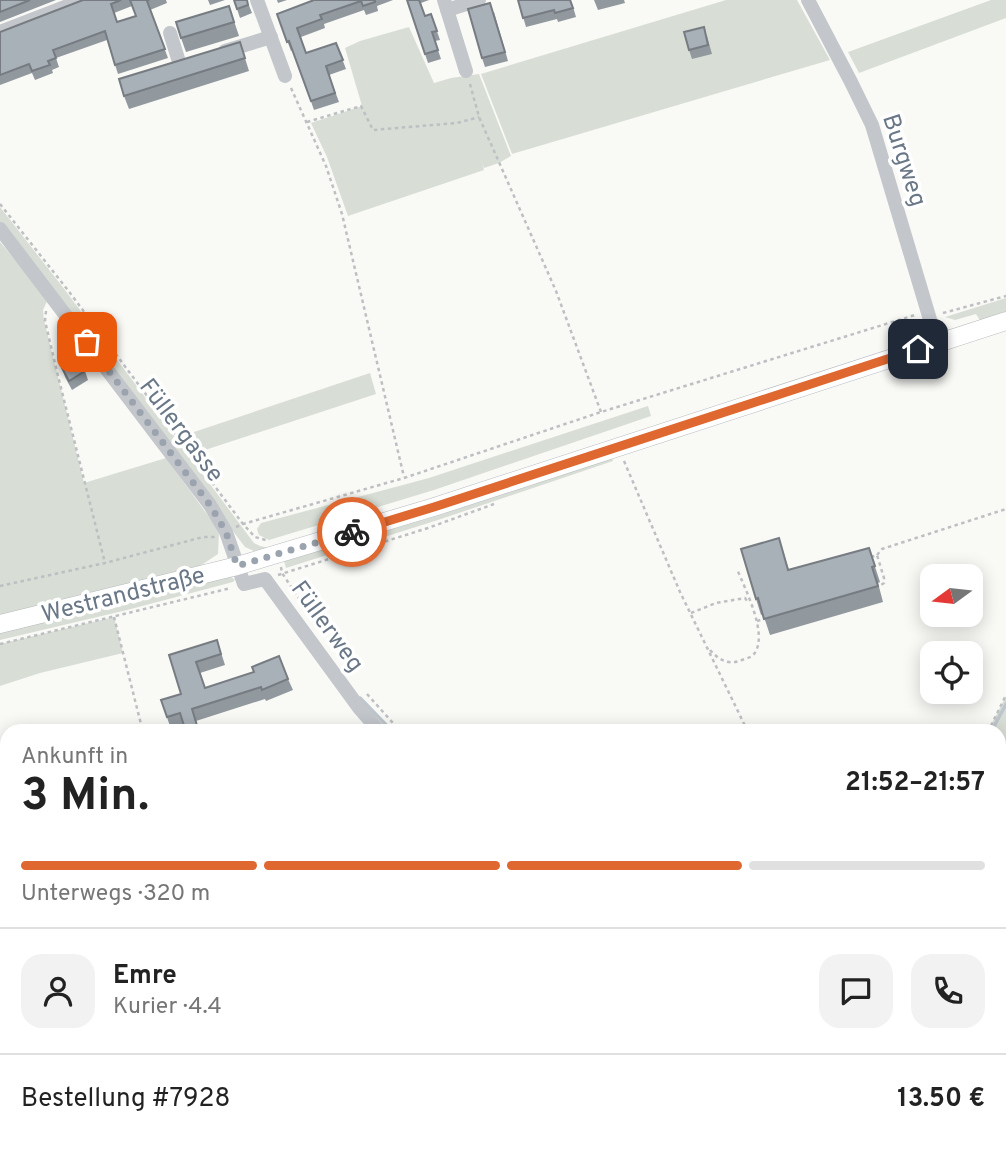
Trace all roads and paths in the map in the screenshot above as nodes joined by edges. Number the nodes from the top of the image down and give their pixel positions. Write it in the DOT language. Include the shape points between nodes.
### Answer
graph roads {
  1 [pos="83,0"];
  2 [pos="257,0"];
  3 [pos="480,0"];
  4 [pos="808,0"];
  5 [pos="446,5"];
  6 [pos="0,32"];
  7 [pos="170,33"];
  8 [pos="271,37"];
  9 [pos="466,71"];
  10 [pos="285,76"];
  11 [pos="479,117"];
  12 [pos="307,122"];
  13 [pos="0,204"];
  14 [pos="0,229"];
  15 [pos="1006,296"];
  16 [pos="54,300"];
  17 [pos="929,314"];
  18 [pos="1006,320"];
  19 [pos="937,343"];
  20 [pos="601,412"];
  21 [pos="620,453"];
  22 [pos="404,478"];
  23 [pos="1006,509"];
  24 [pos="243,524"];
  25 [pos="226,532"];
  26 [pos="274,543"];
  27 [pos="877,555"];
  28 [pos="866,559"];
  29 [pos="105,563"];
  30 [pos="237,566"];
  31 [pos="737,569"];
  32 [pos="282,573"];
  33 [pos="244,584"];
  34 [pos="0,586"];
  35 [pos="868,590"];
  36 [pos="750,603"];
  37 [pos="690,613"];
  38 [pos="114,617"];
  39 [pos="769,618"];
  40 [pos="757,621"];
  41 [pos="0,624"];
  42 [pos="326,638"];
  43 [pos="704,642"];
  44 [pos="0,644"];
  45 [pos="363,690"];
  46 [pos="1006,695"];
  47 [pos="141,724"];
  48 [pos="373,724"];
  49 [pos="394,724"];
  50 [pos="744,724"];
  51 [pos="992,724"];
  1 -- 6 [label="street"];
  2 -- 8 [label="street" via="271,17"];
  3 -- 5 [label="street"];
  4 -- 17 [label="street, Burgweg" via="872,125"];
  5 -- 9 [label="street"];
  7 -- 8 [label="street" via="187,63"];
  8 -- 10 [label="street"];
  9 -- 11 [label="path"];
  10 -- 12 [label="path"];
  11 -- 12 [label="path" via="373,130 361,106"];
  11 -- 20 [label="path" via="556,291"];
  12 -- 22 [label="path" via="342,214"];
  13 -- 24 [label="path"];
  14 -- 16 [label="street, Füllergasse"];
  15 -- 17 [label="path"];
  16 -- 25 [label="street, Füllergasse"];
  16 -- 29 [label="path" via="45,321"];
  17 -- 19 [label="street, Burgweg"];
  17 -- 20 [label="path"];
  18 -- 19 [label="main road, Westrandstraße"];
  19 -- 21 [label="main road, Westrandstraße"];
  20 -- 22 [label="path"];
  21 -- 30 [label="main road, Westrandstraße"];
  21 -- 37 [label="path"];
  22 -- 24 [label="path"];
  23 -- 27 [label="path" via="882,549"];
  24 -- 25 [label="path"];
  24 -- 26 [label="path" via="254,537"];
  25 -- 29 [label="path"];
  25 -- 30 [label="street, Füllergasse"];
  27 -- 28 [label="path"];
  27 -- 35 [label="path" via="884,583"];
  29 -- 34 [label="path"];
  30 -- 33 [label="street"];
  30 -- 41 [label="main road, Westrandstraße"];
  31 -- 36 [label="path"];
  32 -- 42 [label="path"];
  33 -- 38 [label="path"];
  33 -- 48 [label="street, Füllerweg" via="265,579"];
  36 -- 37 [label="path" via="745,598 734,599"];
  36 -- 40 [label="path"];
  37 -- 43 [label="path"];
  38 -- 44 [label="path"];
  38 -- 47 [label="path"];
  39 -- 40 [label="path"];
  40 -- 43 [label="path" via="759,641 751,656 733,663 722,660"];
  43 -- 50 [label="path"];
  45 -- 49 [label="path"];
  46 -- 51 [label="path"];
}
